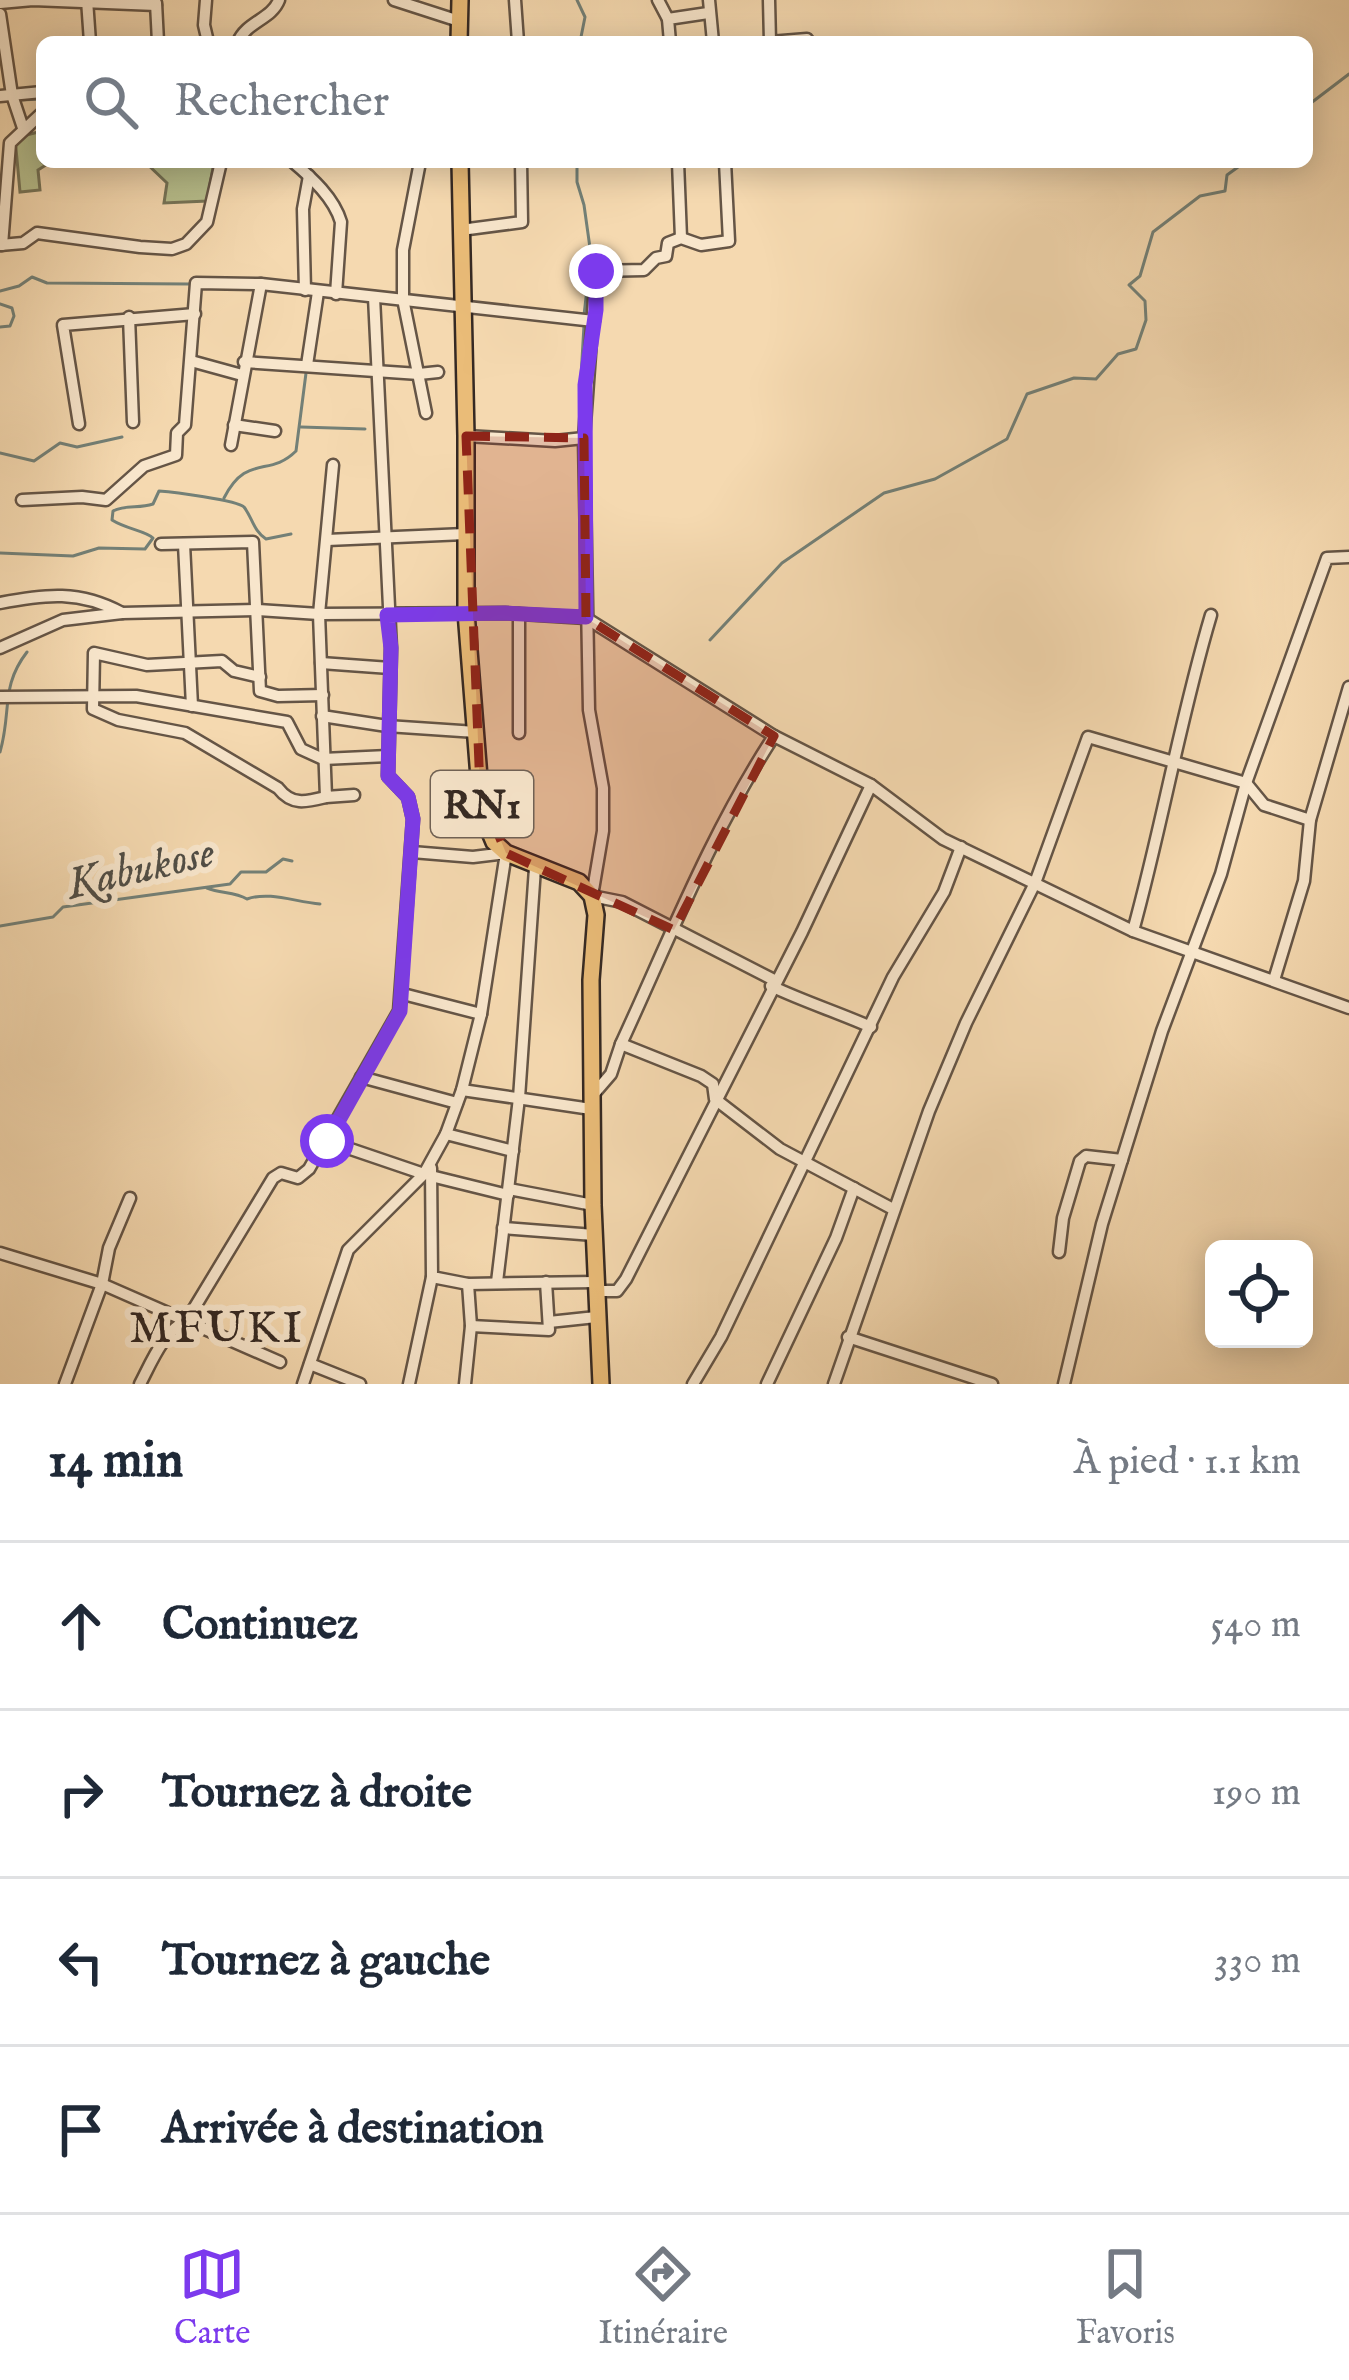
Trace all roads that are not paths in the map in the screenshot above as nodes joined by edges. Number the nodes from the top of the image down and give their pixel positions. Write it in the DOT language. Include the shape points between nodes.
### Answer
graph roads {
  1 [pos="206,0"];
  2 [pos="278,0"];
  3 [pos="394,0"];
  4 [pos="460,0"];
  5 [pos="515,0"];
  6 [pos="658,0"];
  7 [pos="769,0"];
  8 [pos="87,1"];
  9 [pos="0,3"];
  10 [pos="156,3"];
  11 [pos="709,6"];
  12 [pos="0,14"];
  13 [pos="668,19"];
  14 [pos="459,21"];
  15 [pos="90,36"];
  16 [pos="158,36"];
  17 [pos="207,36"];
  18 [pos="241,36"];
  19 [pos="459,36"];
  20 [pos="518,36"];
  21 [pos="669,36"];
  22 [pos="712,36"];
  23 [pos="770,36"];
  24 [pos="36,93"];
  25 [pos="6,96"];
  26 [pos="36,118"];
  27 [pos="23,128"];
  28 [pos="220,168"];
  29 [pos="300,168"];
  30 [pos="419,168"];
  31 [pos="460,168"];
  32 [pos="520,168"];
  33 [pos="677,168"];
  34 [pos="725,168"];
  35 [pos="309,176"];
  36 [pos="461,230"];
  37 [pos="681,238"];
  38 [pos="1,245"];
  39 [pos="261,284"];
  40 [pos="312,291"];
  41 [pos="336,294"];
  42 [pos="374,297"];
  43 [pos="403,298"];
  44 [pos="462,308"];
  45 [pos="195,314"];
  46 [pos="129,317"];
  47 [pos="587,320"];
  48 [pos="191,361"];
  49 [pos="308,365"];
  50 [pos="243,368"];
  51 [pos="377,371"];
  52 [pos="438,372"];
  53 [pos="418,374"];
  54 [pos="426,413"];
  55 [pos="133,422"];
  56 [pos="79,424"];
  57 [pos="234,425"];
  58 [pos="275,431"];
  59 [pos="466,436"];
  60 [pos="584,438"];
  61 [pos="231,445"];
  62 [pos="333,465"];
  63 [pos="22,500"];
  64 [pos="465,534"];
  65 [pos="386,535"];
  66 [pos="327,540"];
  67 [pos="161,544"];
  68 [pos="184,544"];
  69 [pos="1349,557"];
  70 [pos="0,603"];
  71 [pos="258,610"];
  72 [pos="185,612"];
  73 [pos="466,612"];
  74 [pos="122,613"];
  75 [pos="319,614"];
  76 [pos="519,614"];
  77 [pos="387,615"];
  78 [pos="1211,615"];
  79 [pos="586,617"];
  80 [pos="0,648"];
  81 [pos="188,663"];
  82 [pos="321,663"];
  83 [pos="390,668"];
  84 [pos="260,676"];
  85 [pos="1349,687"];
  86 [pos="323,694"];
  87 [pos="0,697"];
  88 [pos="91,697"];
  89 [pos="192,706"];
  90 [pos="322,716"];
  91 [pos="387,726"];
  92 [pos="476,732"];
  93 [pos="519,733"];
  94 [pos="774,736"];
  95 [pos="388,756"];
  96 [pos="323,759"];
  97 [pos="1171,762"];
  98 [pos="1246,783"];
  99 [pos="871,785"];
  100 [pos="354,795"];
  101 [pos="326,797"];
  102 [pos="1310,820"];
  103 [pos="961,847"];
  104 [pos="412,852"];
  105 [pos="506,853"];
  106 [pos="536,868"];
  107 [pos="1035,883"];
  108 [pos="592,896"];
  109 [pos="674,930"];
  110 [pos="1133,932"];
  111 [pos="1192,951"];
  112 [pos="1274,980"];
  113 [pos="773,983"];
  114 [pos="403,994"];
  115 [pos="1349,1008"];
  116 [pos="481,1014"];
  117 [pos="871,1027"];
  118 [pos="621,1044"];
  119 [pos="361,1077"];
  120 [pos="462,1090"];
  121 [pos="519,1097"];
  122 [pos="715,1099"];
  123 [pos="457,1103"];
  124 [pos="591,1103"];
  125 [pos="446,1134"];
  126 [pos="327,1141"];
  127 [pos="513,1151"];
  128 [pos="1122,1160"];
  129 [pos="805,1162"];
  130 [pos="429,1172"];
  131 [pos="854,1188"];
  132 [pos="509,1192"];
  133 [pos="130,1198"];
  134 [pos="593,1205"];
  135 [pos="893,1209"];
  136 [pos="503,1228"];
  137 [pos="594,1235"];
  138 [pos="1059,1252"];
  139 [pos="0,1253"];
  140 [pos="432,1277"];
  141 [pos="497,1282"];
  142 [pos="547,1282"];
  143 [pos="102,1284"];
  144 [pos="468,1284"];
  145 [pos="595,1287"];
  146 [pos="596,1317"];
  147 [pos="187,1320"];
  148 [pos="549,1322"];
  149 [pos="471,1326"];
  150 [pos="848,1337"];
  151 [pos="280,1362"];
  152 [pos="310,1364"];
  153 [pos="964,1379"];
  154 [pos="65,1384"];
  155 [pos="140,1384"];
  156 [pos="303,1384"];
  157 [pos="360,1384"];
  158 [pos="409,1384"];
  159 [pos="465,1384"];
  160 [pos="602,1384"];
  161 [pos="693,1384"];
  162 [pos="767,1384"];
  163 [pos="834,1384"];
  164 [pos="992,1384"];
  165 [pos="1064,1384"];
  1 -- 17 [label="street"];
  2 -- 18 [label="street"];
  3 -- 14 [label="street"];
  4 -- 14 [label="highway"];
  5 -- 20 [label="street"];
  6 -- 13 [label="street"];
  7 -- 23 [label="street"];
  8 -- 9 [label="street"];
  8 -- 10 [label="street"];
  8 -- 15 [label="street"];
  10 -- 16 [label="street"];
  11 -- 13 [label="street"];
  11 -- 22 [label="street"];
  12 -- 25 [label="street"];
  13 -- 21 [label="street"];
  14 -- 19 [label="highway"];
  24 -- 25 [label="street"];
  25 -- 27 [label="street"];
  26 -- 27 [label="street"];
  27 -- 38 [label="street" via="10,143"];
  28 -- 38 [label="street" via="207,222 172,249 38,233"];
  29 -- 35 [label="street"];
  30 -- 43 [label="street"];
  31 -- 36 [label="highway, RN1"];
  32 -- 36 [label="street" via="522,222"];
  33 -- 37 [label="street"];
  34 -- 37 [label="street" via="729,241"];
  35 -- 40 [label="street" via="303,209"];
  35 -- 41 [label="street" via="341,222"];
  36 -- 44 [label="highway, RN1"];
  37 -- 47 [label="street" via="644,270 596,271"];
  39 -- 40 [label="street"];
  39 -- 45 [label="street" via="196,283"];
  39 -- 50 [label="street"];
  40 -- 41 [label="street"];
  40 -- 49 [label="street"];
  41 -- 42 [label="street"];
  42 -- 43 [label="street"];
  42 -- 51 [label="street"];
  43 -- 44 [label="street"];
  43 -- 53 [label="street"];
  44 -- 47 [label="street"];
  44 -- 59 [label="highway, RN1"];
  45 -- 46 [label="street"];
  45 -- 48 [label="street"];
  46 -- 55 [label="street"];
  46 -- 56 [label="street" via="63,325"];
  47 -- 60 [label="street"];
  48 -- 50 [label="street"];
  48 -- 63 [label="street" via="176,455 144,466 106,500"];
  49 -- 50 [label="street"];
  49 -- 51 [label="street"];
  50 -- 57 [label="street"];
  51 -- 53 [label="street"];
  51 -- 65 [label="street"];
  52 -- 53 [label="street"];
  53 -- 54 [label="street"];
  57 -- 58 [label="street"];
  57 -- 61 [label="street"];
  59 -- 60 [label="street"];
  59 -- 64 [label="highway, RN1"];
  60 -- 79 [label="street"];
  62 -- 66 [label="street"];
  64 -- 65 [label="street"];
  64 -- 73 [label="highway, RN1"];
  65 -- 66 [label="street"];
  65 -- 77 [label="street"];
  66 -- 75 [label="street"];
  67 -- 68 [label="street"];
  68 -- 71 [label="street" via="253,542"];
  68 -- 72 [label="street"];
  69 -- 98 [label="street" via="1327,558"];
  70 -- 74 [label="street" via="39,594 94,598"];
  71 -- 72 [label="street"];
  71 -- 75 [label="street"];
  71 -- 84 [label="street"];
  72 -- 74 [label="street"];
  72 -- 81 [label="street"];
  73 -- 76 [label="street"];
  73 -- 77 [label="street"];
  73 -- 92 [label="highway, RN1"];
  74 -- 80 [label="street" via="63,620"];
  75 -- 77 [label="street"];
  75 -- 82 [label="street"];
  76 -- 79 [label="street"];
  76 -- 93 [label="street"];
  77 -- 83 [label="street"];
  78 -- 97 [label="street"];
  79 -- 94 [label="street"];
  79 -- 108 [label="street" via="589,710 603,788"];
  81 -- 84 [label="street" via="222,661"];
  81 -- 88 [label="street" via="147,665 94,653"];
  81 -- 89 [label="street"];
  82 -- 83 [label="street"];
  82 -- 86 [label="street"];
  83 -- 91 [label="street"];
  84 -- 86 [label="street" via="260,691"];
  85 -- 102 [label="street"];
  86 -- 90 [label="street"];
  87 -- 88 [label="street"];
  88 -- 89 [label="street"];
  88 -- 101 [label="street" via="93,709 118,720 185,733 286,799"];
  89 -- 96 [label="street" via="287,722 301,749"];
  90 -- 91 [label="street"];
  90 -- 96 [label="street"];
  91 -- 92 [label="street"];
  91 -- 95 [label="street"];
  92 -- 105 [label="highway, RN1" via="486,823"];
  94 -- 99 [label="street"];
  94 -- 109 [label="street"];
  95 -- 96 [label="street"];
  95 -- 104 [label="street" via="388,776 412,810"];
  96 -- 101 [label="street"];
  97 -- 98 [label="street"];
  97 -- 107 [label="street" via="1088,737"];
  97 -- 110 [label="street"];
  98 -- 102 [label="street" via="1264,806"];
  98 -- 111 [label="street"];
  99 -- 103 [label="street"];
  99 -- 113 [label="street"];
  100 -- 101 [label="street"];
  102 -- 112 [label="street" via="1304,881"];
  103 -- 107 [label="street"];
  103 -- 117 [label="street"];
  104 -- 105 [label="street"];
  104 -- 114 [label="street"];
  105 -- 106 [label="highway, RN1"];
  105 -- 116 [label="street"];
  106 -- 108 [label="highway, RN1" via="579,882"];
  106 -- 121 [label="street"];
  107 -- 110 [label="street"];
  107 -- 135 [label="street" via="966,1024"];
  108 -- 109 [label="street"];
  108 -- 124 [label="highway"];
  109 -- 113 [label="street"];
  109 -- 118 [label="street"];
  110 -- 111 [label="street"];
  111 -- 112 [label="street"];
  111 -- 128 [label="street"];
  112 -- 115 [label="street"];
  113 -- 117 [label="street"];
  113 -- 122 [label="street"];
  114 -- 116 [label="street"];
  114 -- 119 [label="street"];
  116 -- 120 [label="street"];
  117 -- 129 [label="street"];
  118 -- 122 [label="street" via="701,1076 713,1084"];
  118 -- 124 [label="street"];
  119 -- 123 [label="street"];
  119 -- 126 [label="street"];
  120 -- 121 [label="street"];
  120 -- 123 [label="street"];
  121 -- 124 [label="street"];
  121 -- 127 [label="street"];
  122 -- 129 [label="street"];
  122 -- 145 [label="street" via="626,1280 617,1291"];
  123 -- 125 [label="street"];
  124 -- 134 [label="highway"];
  125 -- 127 [label="street"];
  125 -- 130 [label="street"];
  126 -- 130 [label="street"];
  126 -- 147 [label="street" via="302,1177 273,1178"];
  127 -- 132 [label="street"];
  128 -- 138 [label="street" via="1080,1161"];
  128 -- 165 [label="street"];
  129 -- 131 [label="street"];
  129 -- 161 [label="street"];
  130 -- 132 [label="street"];
  130 -- 140 [label="street"];
  130 -- 152 [label="street" via="348,1250"];
  131 -- 135 [label="street"];
  131 -- 162 [label="street"];
  132 -- 134 [label="street"];
  132 -- 136 [label="street"];
  133 -- 143 [label="street"];
  134 -- 137 [label="highway"];
  135 -- 150 [label="street"];
  136 -- 137 [label="street"];
  136 -- 141 [label="street"];
  137 -- 145 [label="highway"];
  139 -- 143 [label="street"];
  140 -- 144 [label="street"];
  140 -- 158 [label="street"];
  141 -- 142 [label="street"];
  141 -- 144 [label="street"];
  142 -- 145 [label="street"];
  142 -- 148 [label="street"];
  143 -- 147 [label="street"];
  143 -- 154 [label="street"];
  144 -- 149 [label="street"];
  145 -- 146 [label="highway"];
  146 -- 148 [label="street"];
  146 -- 160 [label="highway"];
  147 -- 151 [label="street"];
  147 -- 155 [label="street"];
  148 -- 149 [label="street" via="549,1330"];
  149 -- 159 [label="street"];
  150 -- 153 [label="street"];
  150 -- 163 [label="street"];
  152 -- 156 [label="street"];
  152 -- 157 [label="street"];
  153 -- 164 [label="street"];
}
